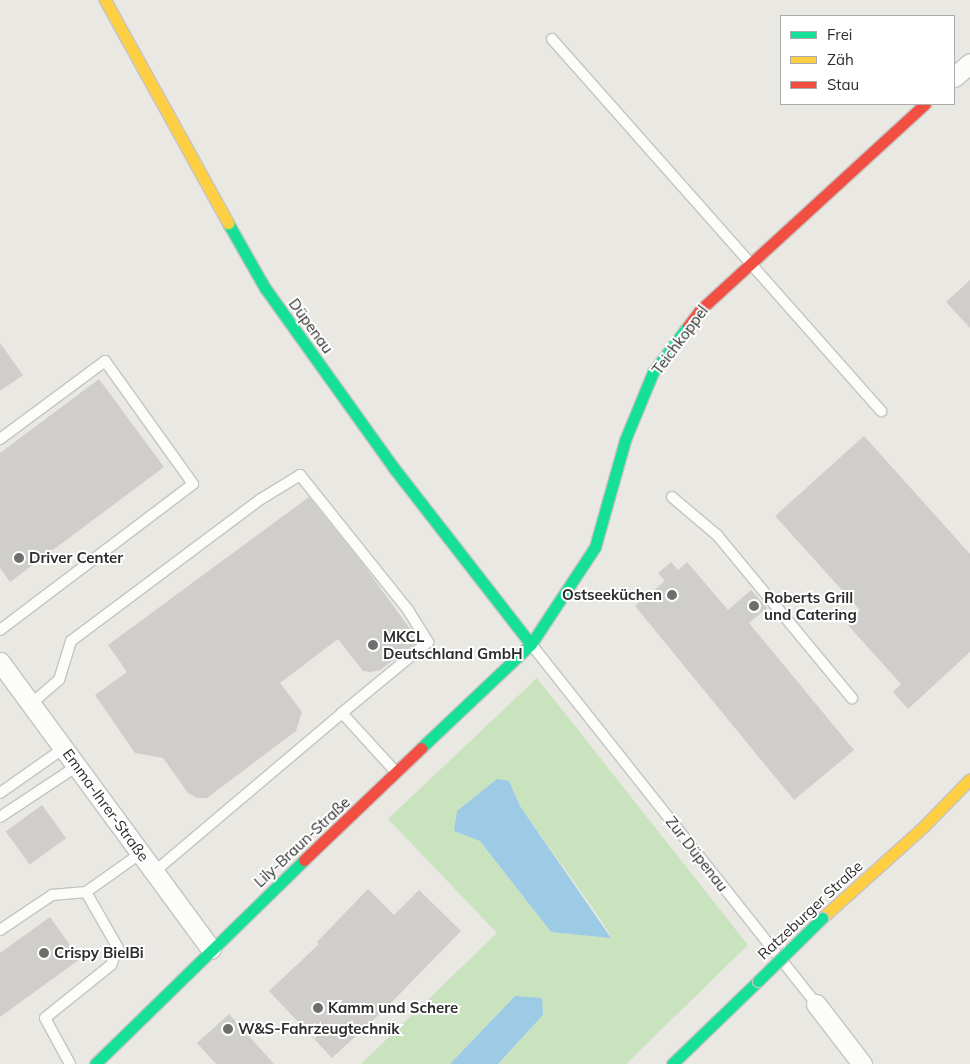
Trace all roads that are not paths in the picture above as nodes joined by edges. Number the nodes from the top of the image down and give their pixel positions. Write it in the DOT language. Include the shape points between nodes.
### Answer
graph roads {
  1 [pos="105,0"];
  2 [pos="552,39"];
  3 [pos="970,63"];
  4 [pos="955,77"];
  5 [pos="924,105"];
  6 [pos="750,265"];
  7 [pos="881,411"];
  8 [pos="0,439"];
  9 [pos="672,497"];
  10 [pos="0,630"];
  11 [pos="531,644"];
  12 [pos="2,669"];
  13 [pos="852,698"];
  14 [pos="31,704"];
  15 [pos="342,713"];
  16 [pos="64,748"];
  17 [pos="77,766"];
  18 [pos="397,773"];
  19 [pos="970,779"];
  20 [pos="0,793"];
  21 [pos="0,817"];
  22 [pos="140,853"];
  23 [pos="154,872"];
  24 [pos="86,892"];
  25 [pos="0,930"];
  26 [pos="211,949"];
  27 [pos="816,1004"];
  28 [pos="70,1064"];
  29 [pos="95,1064"];
  30 [pos="672,1064"];
  31 [pos="862,1064"];
  1 -- 11 [label="street, Düpenau" via="265,288 393,467"];
  2 -- 6 [label="lane"];
  3 -- 4 [label="street"];
  5 -- 6 [label="street, Teichkoppel"];
  6 -- 7 [label="lane"];
  6 -- 11 [label="street, Teichkoppel" via="700,310 653,372 625,440 595,547"];
  8 -- 10 [label="lane" via="105,360 192,484"];
  9 -- 13 [label="lane" via="717,535"];
  11 -- 18 [label="street, Lily-Braun-Straße"];
  11 -- 27 [label="lane, Zur Düpenau"];
  12 -- 14 [label="street, Emma-Ihrer-Straße"];
  14 -- 15 [label="lane" via="59,680 71,641 261,498 300,475 408,610 428,642"];
  14 -- 16 [label="street, Emma-Ihrer-Straße"];
  15 -- 18 [label="lane"];
  15 -- 23 [label="lane"];
  16 -- 17 [label="street, Emma-Ihrer-Straße"];
  16 -- 20 [label="lane"];
  17 -- 21 [label="lane"];
  17 -- 22 [label="street, Emma-Ihrer-Straße"];
  18 -- 26 [label="street, Lily-Braun-Straße"];
  19 -- 30 [label="street, Ratzeburger Straße, bridge"];
  22 -- 23 [label="street, Emma-Ihrer-Straße"];
  22 -- 24 [label="lane"];
  23 -- 26 [label="street, Emma-Ihrer-Straße"];
  24 -- 25 [label="lane" via="52,895"];
  24 -- 28 [label="lane" via="118,948 111,965 46,1018"];
  26 -- 29 [label="street, Lily-Braun-Straße"];
  27 -- 31 [label="street, Zur Düpenau"];
}
